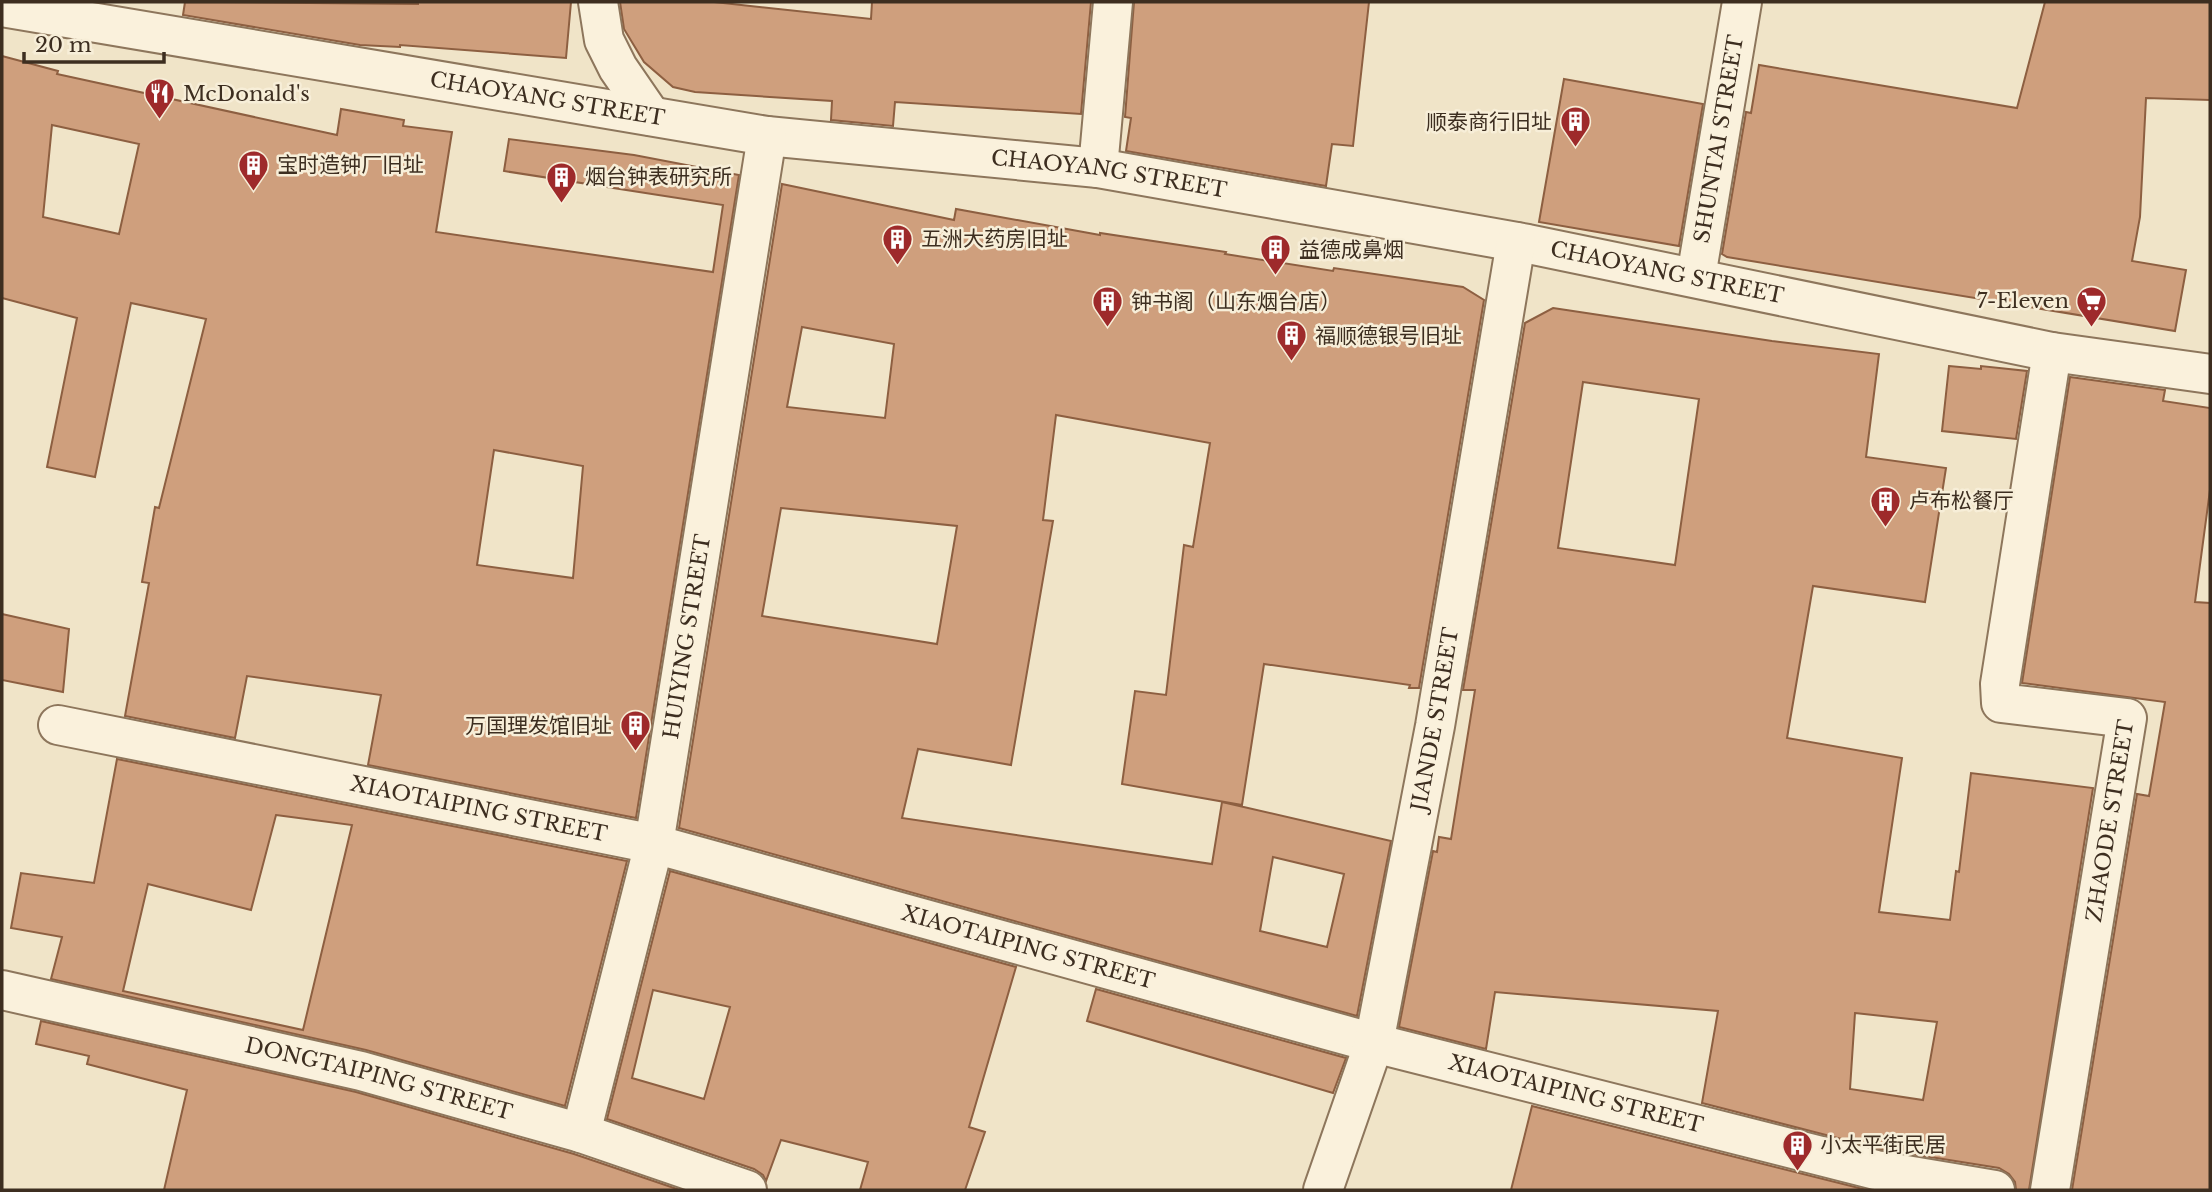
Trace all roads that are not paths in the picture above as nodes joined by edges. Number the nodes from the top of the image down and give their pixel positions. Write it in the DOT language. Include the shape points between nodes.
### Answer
graph roads {
  1 [pos="598,2"];
  2 [pos="1113,2"];
  3 [pos="1742,2"];
  4 [pos="2,7"];
  5 [pos="651,117"];
  6 [pos="767,135"];
  7 [pos="1098,168"];
  8 [pos="1516,242"];
  9 [pos="1696,277"];
  10 [pos="2052,352"];
  11 [pos="2210,374"];
  12 [pos="58,725"];
  13 [pos="653,844"];
  14 [pos="2,990"];
  15 [pos="1374,1043"];
  16 [pos="581,1133"];
  17 [pos="747,1190"];
  18 [pos="1323,1190"];
  19 [pos="1995,1190"];
  20 [pos="2050,1190"];
  1 -- 5 [label="street" via="604,40"];
  2 -- 7 [label="street"];
  3 -- 9 [label="street, SHUNTAI STREET"];
  4 -- 5 [label="street, CHAOYANG STREET"];
  5 -- 6 [label="street, CHAOYANG STREET"];
  6 -- 7 [label="street, CHAOYANG STREET"];
  6 -- 13 [label="street, HUIYING STREET"];
  7 -- 8 [label="street, CHAOYANG STREET"];
  8 -- 9 [label="street, CHAOYANG STREET"];
  8 -- 15 [label="street, JIANDE STREET" via="1435,726"];
  9 -- 10 [label="street, CHAOYANG STREET"];
  10 -- 11 [label="street, CHAOYANG STREET"];
  10 -- 20 [label="street, ZHAODE STREET" via="2000,684 2001,703 2127,718"];
  12 -- 13 [label="street, XIAOTAIPING STREET"];
  13 -- 15 [label="street, XIAOTAIPING STREET"];
  13 -- 16 [label="street, HUIYING STREET"];
  14 -- 16 [label="street, DONGTAIPING STREET" via="361,1071"];
  15 -- 18 [label="street, JIANDE STREET"];
  15 -- 19 [label="street, XIAOTAIPING STREET" via="1876,1170"];
  16 -- 17 [label="street, DONGTAIPING STREET"];
}
